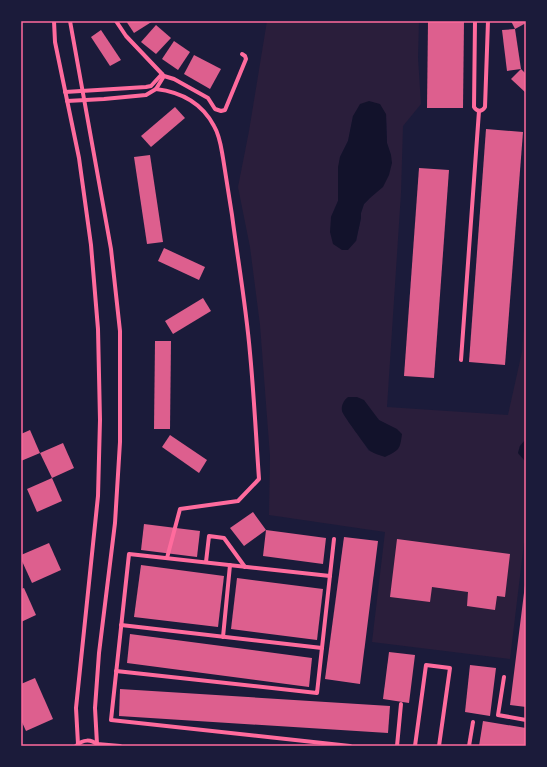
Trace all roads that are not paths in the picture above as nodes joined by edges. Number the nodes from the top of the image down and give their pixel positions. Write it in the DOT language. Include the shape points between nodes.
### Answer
graph roads {
  1 [pos="54,21"];
  2 [pos="70,21"];
  3 [pos="116,21"];
  4 [pos="475,21"];
  5 [pos="488,21"];
  6 [pos="242,54"];
  7 [pos="163,75"];
  8 [pos="156,89"];
  9 [pos="82,91"];
  10 [pos="65,92"];
  11 [pos="84,100"];
  12 [pos="67,101"];
  13 [pos="480,111"];
  14 [pos="461,360"];
  15 [pos="334,539"];
  16 [pos="167,558"];
  17 [pos="206,562"];
  18 [pos="230,565"];
  19 [pos="244,567"];
  20 [pos="330,576"];
  21 [pos="121,626"];
  22 [pos="223,637"];
  23 [pos="322,648"];
  24 [pos="116,671"];
  25 [pos="504,677"];
  26 [pos="401,704"];
  27 [pos="526,720"];
  28 [pos="473,722"];
  29 [pos="77,745"];
  30 [pos="98,745"];
  31 [pos="120,746"];
  32 [pos="350,746"];
  33 [pos="397,746"];
  34 [pos="415,746"];
  35 [pos="439,746"];
  36 [pos="469,746"];
  1 -- 10 [label="street" via="55,42"];
  2 -- 9 [label="street"];
  3 -- 7 [label="street" via="126,36"];
  4 -- 13 [label="street" via="474,107"];
  5 -- 13 [label="street" via="485,107"];
  6 -- 7 [label="street" via="246,59 225,110 215,109 208,98"];
  7 -- 8 [label="street"];
  7 -- 9 [label="street" via="151,86 146,87"];
  8 -- 11 [label="street" via="146,95"];
  8 -- 16 [label="street" via="177,94 197,104 214,125 219,136 243,290 259,479 238,501 180,509"];
  9 -- 10 [label="street"];
  9 -- 11 [label="street"];
  10 -- 12 [label="street"];
  11 -- 12 [label="street"];
  11 -- 30 [label="street" via="111,249 120,331 120,442 115,523 99,660 96,708"];
  12 -- 29 [label="street" via="79,158 91,245 98,329 100,420 98,496 76,708"];
  13 -- 14 [label="street"];
  15 -- 20 [label="street"];
  16 -- 17 [label="street"];
  16 -- 21 [label="street" via="129,554"];
  17 -- 18 [label="street"];
  17 -- 19 [label="street" via="209,536 224,538"];
  18 -- 19 [label="street"];
  18 -- 22 [label="street"];
  19 -- 20 [label="street"];
  20 -- 23 [label="street"];
  21 -- 22 [label="street"];
  21 -- 24 [label="street"];
  22 -- 23 [label="street"];
  23 -- 24 [label="street" via="318,693"];
  24 -- 32 [label="street" via="111,720"];
  25 -- 27 [label="street" via="498,715"];
  26 -- 33 [label="street"];
  28 -- 36 [label="street"];
  29 -- 30 [label="street" via="90,740"];
  30 -- 31 [label="street"];
  34 -- 35 [label="street" via="426,665 450,668"];
}
